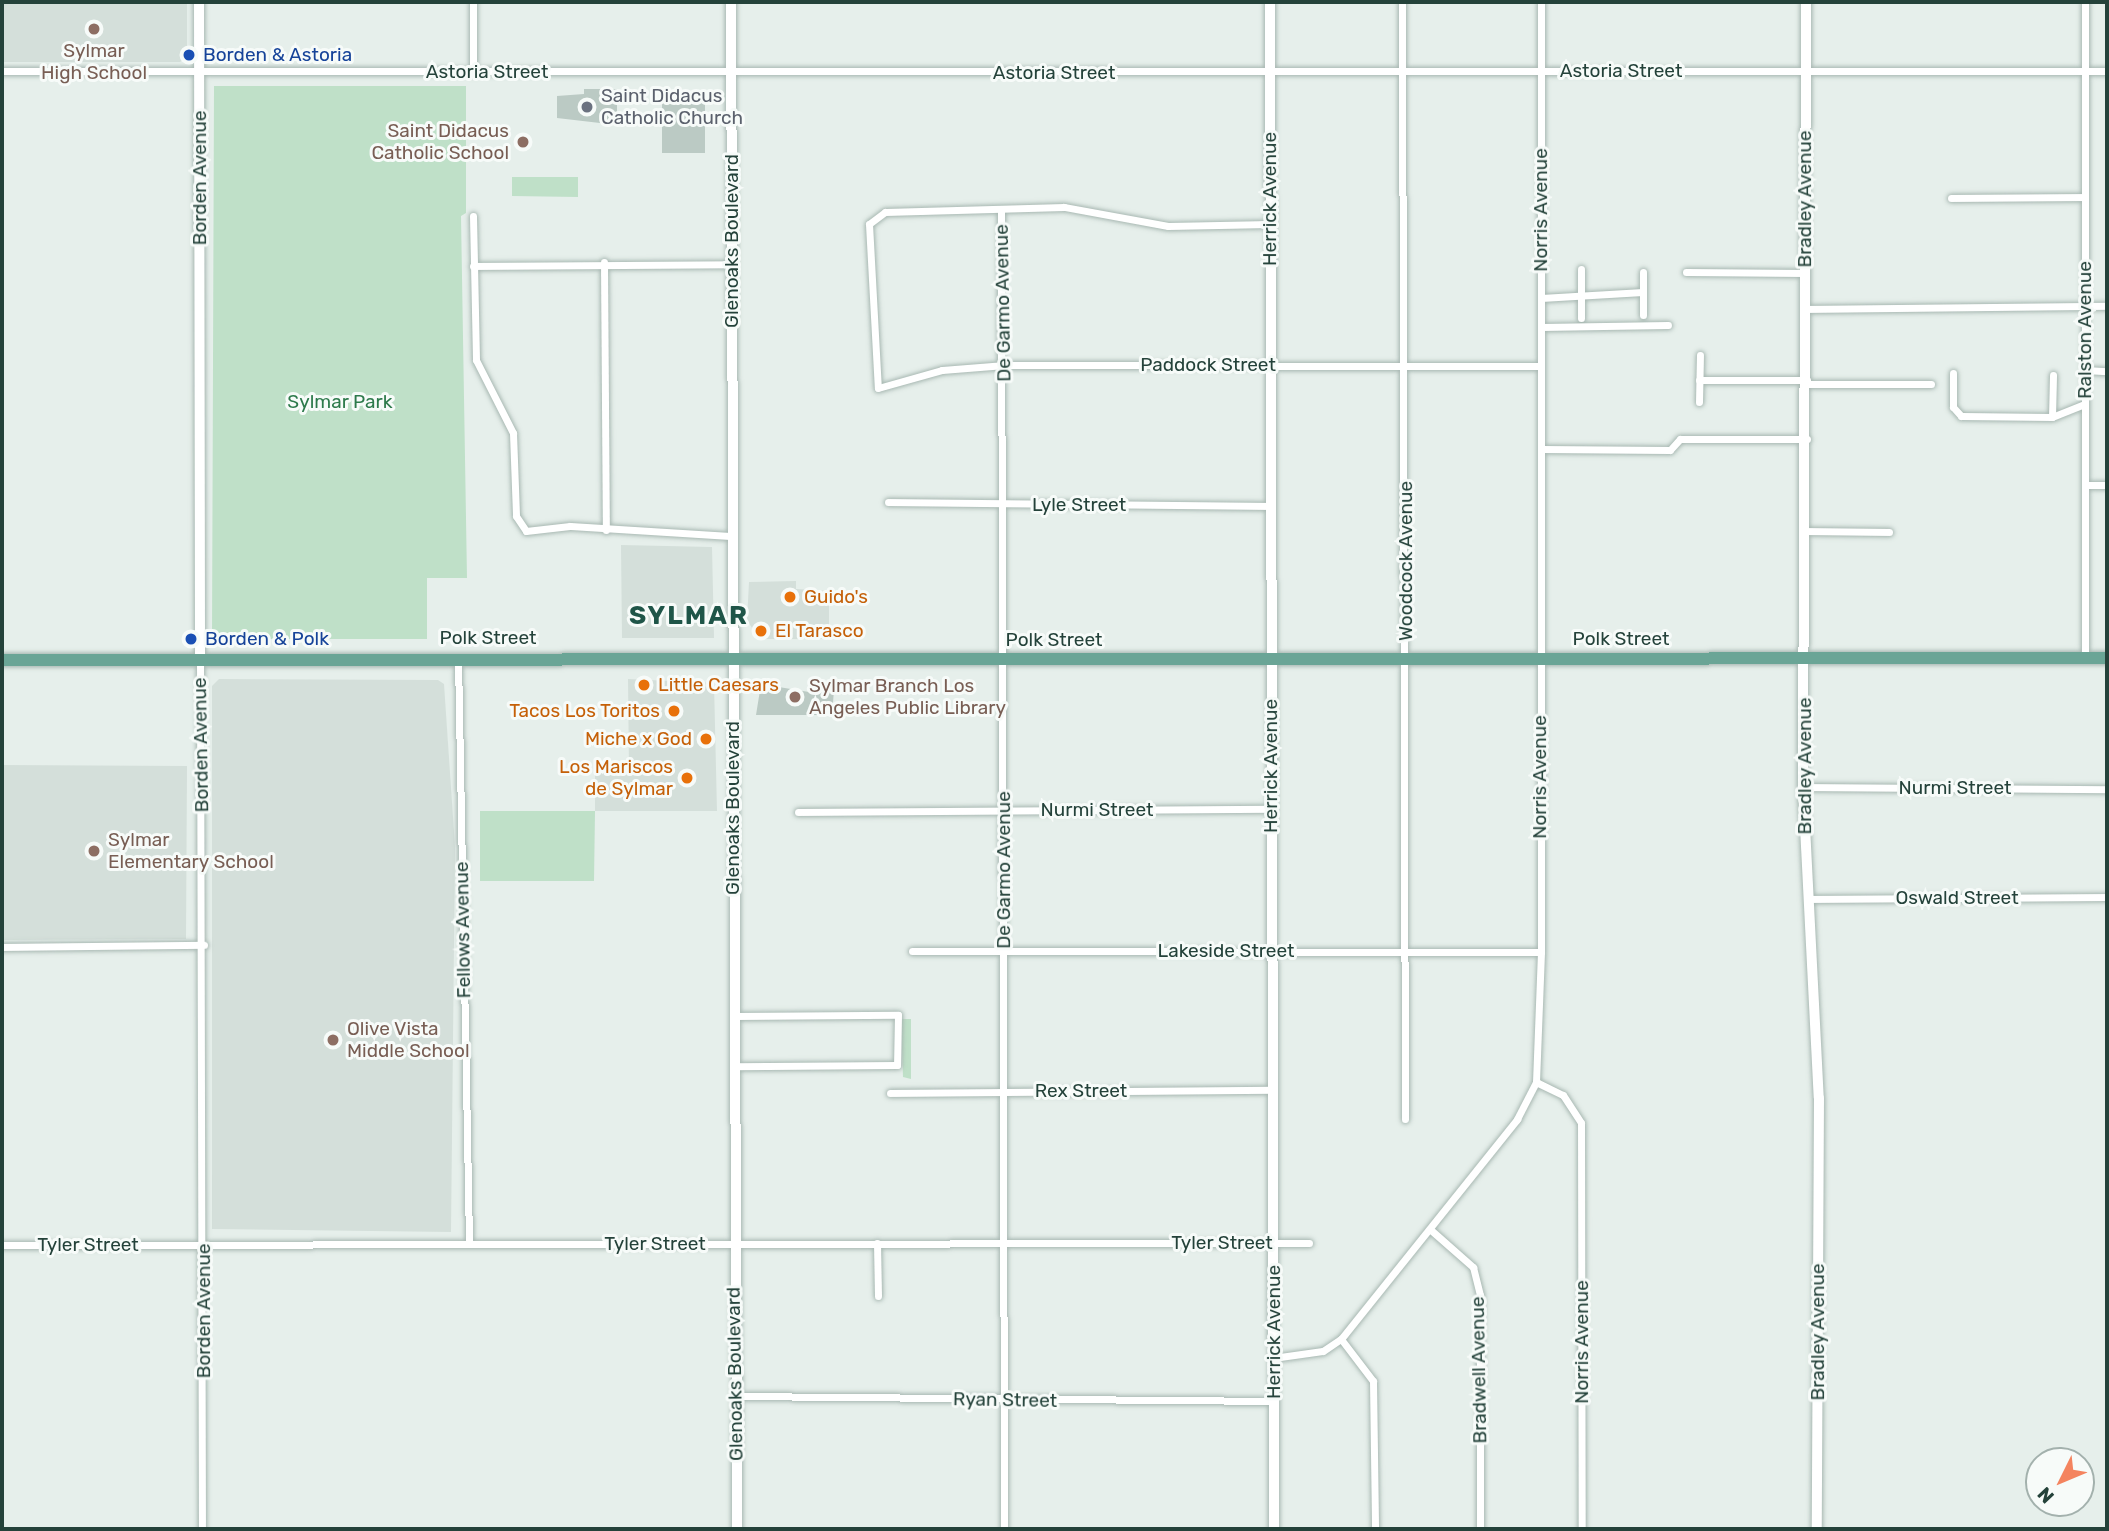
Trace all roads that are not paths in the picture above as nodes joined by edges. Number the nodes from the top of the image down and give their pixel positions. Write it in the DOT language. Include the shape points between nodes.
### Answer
graph roads {
  1 [pos="199,2"];
  2 [pos="473,2"];
  3 [pos="731,2"];
  4 [pos="1270,2"];
  5 [pos="1402,2"];
  6 [pos="1541,2"];
  7 [pos="1806,2"];
  8 [pos="2085,2"];
  9 [pos="1541,70"];
  10 [pos="2085,70"];
  11 [pos="2,71"];
  12 [pos="1805,71"];
  13 [pos="2107,71"];
  14 [pos="473,72"];
  15 [pos="732,72"];
  16 [pos="1404,72"];
  17 [pos="1271,74"];
  18 [pos="200,75"];
  19 [pos="2085,197"];
  20 [pos="1951,198"];
  21 [pos="1001,210"];
  22 [pos="473,216"];
  23 [pos="1270,224"];
  24 [pos="604,262"];
  25 [pos="732,264"];
  26 [pos="473,265"];
  27 [pos="1581,269"];
  28 [pos="1643,272"];
  29 [pos="1686,272"];
  30 [pos="1805,273"];
  31 [pos="1643,292"];
  32 [pos="1541,298"];
  33 [pos="1581,299"];
  34 [pos="2107,306"];
  35 [pos="2085,307"];
  36 [pos="1805,309"];
  37 [pos="1643,314"];
  38 [pos="1581,318"];
  39 [pos="1668,325"];
  40 [pos="1541,327"];
  41 [pos="1700,355"];
  42 [pos="1406,362"];
  43 [pos="1005,365"];
  44 [pos="1270,366"];
  45 [pos="1541,366"];
  46 [pos="2085,370"];
  47 [pos="2107,371"];
  48 [pos="1953,373"];
  49 [pos="2053,375"];
  50 [pos="1699,380"];
  51 [pos="1807,382"];
  52 [pos="1931,384"];
  53 [pos="1699,402"];
  54 [pos="2085,404"];
  55 [pos="2052,417"];
  56 [pos="1807,439"];
  57 [pos="1541,449"];
  58 [pos="2085,485"];
  59 [pos="2107,485"];
  60 [pos="888,502"];
  61 [pos="1004,505"];
  62 [pos="1270,506"];
  63 [pos="606,530"];
  64 [pos="1806,531"];
  65 [pos="1889,532"];
  66 [pos="731,536"];
  67 [pos="458,657"];
  68 [pos="1272,657"];
  69 [pos="1406,657"];
  70 [pos="733,658"];
  71 [pos="2085,658"];
  72 [pos="2107,658"];
  73 [pos="1002,659"];
  74 [pos="1537,659"];
  75 [pos="1805,659"];
  76 [pos="2,660"];
  77 [pos="200,661"];
  78 [pos="1803,787"];
  79 [pos="2107,789"];
  80 [pos="1270,809"];
  81 [pos="1005,811"];
  82 [pos="798,812"];
  83 [pos="2107,897"];
  84 [pos="1806,899"];
  85 [pos="204,946"];
  86 [pos="2,947"];
  87 [pos="1407,949"];
  88 [pos="912,951"];
  89 [pos="1004,951"];
  90 [pos="1272,952"];
  91 [pos="1541,952"];
  92 [pos="735,1016"];
  93 [pos="735,1066"];
  94 [pos="1536,1082"];
  95 [pos="1271,1090"];
  96 [pos="999,1092"];
  97 [pos="890,1093"];
  98 [pos="1405,1119"];
  99 [pos="1432,1231"];
  100 [pos="1309,1242"];
  101 [pos="733,1243"];
  102 [pos="877,1243"];
  103 [pos="1003,1243"];
  104 [pos="1274,1243"];
  105 [pos="469,1244"];
  106 [pos="2,1245"];
  107 [pos="204,1245"];
  108 [pos="878,1296"];
  109 [pos="1341,1339"];
  110 [pos="1273,1358"];
  111 [pos="736,1396"];
  112 [pos="1003,1401"];
  113 [pos="1274,1401"];
  114 [pos="202,1529"];
  115 [pos="737,1529"];
  116 [pos="1004,1529"];
  117 [pos="1273,1529"];
  118 [pos="1375,1529"];
  119 [pos="1480,1529"];
  120 [pos="1582,1529"];
  121 [pos="1817,1529"];
  1 -- 18 [label="street, Borden Avenue"];
  2 -- 14 [label="street"];
  3 -- 15 [label="street, Glenoaks Boulevard"];
  4 -- 17 [label="street, Herrick Avenue"];
  5 -- 16 [label="street, Woodcock Avenue"];
  6 -- 9 [label="street, Norris Avenue"];
  7 -- 12 [label="street, Bradley Avenue"];
  8 -- 10 [label="street, Ralston Avenue"];
  9 -- 12 [label="street, Astoria Street"];
  9 -- 16 [label="street, Astoria Street"];
  9 -- 32 [label="street, Norris Avenue"];
  10 -- 12 [label="street, Astoria Street"];
  10 -- 13 [label="street, Astoria Street"];
  10 -- 19 [label="street, Ralston Avenue"];
  11 -- 18 [label="street, Astoria Street"];
  12 -- 30 [label="street, Bradley Avenue"];
  14 -- 15 [label="street, Astoria Street"];
  14 -- 18 [label="street, Astoria Street"];
  15 -- 17 [label="street, Astoria Street"];
  15 -- 25 [label="street, Glenoaks Boulevard"];
  16 -- 17 [label="street, Astoria Street"];
  16 -- 42 [label="street, Woodcock Avenue"];
  17 -- 23 [label="street, Herrick Avenue"];
  18 -- 77 [label="street, Borden Avenue"];
  19 -- 20 [label="street"];
  19 -- 35 [label="street, Ralston Avenue"];
  21 -- 23 [label="street" via="1064,207 1168,226"];
  21 -- 43 [label="street, De Garmo Avenue"];
  21 -- 43 [label="street, Paddock Street" via="886,212 869,224 878,388 942,370"];
  22 -- 26 [label="street"];
  23 -- 44 [label="street, Herrick Avenue"];
  24 -- 25 [label="street"];
  24 -- 26 [label="street"];
  24 -- 63 [label="street"];
  25 -- 66 [label="street, Glenoaks Boulevard"];
  26 -- 63 [label="street" via="476,360 513,433 516,516 526,531 570,526"];
  27 -- 33 [label="street"];
  28 -- 31 [label="street"];
  29 -- 30 [label="street"];
  30 -- 36 [label="street, Bradley Avenue"];
  31 -- 33 [label="street" via="1598,293"];
  31 -- 37 [label="street"];
  32 -- 33 [label="street"];
  32 -- 40 [label="street, Norris Avenue"];
  33 -- 38 [label="street"];
  34 -- 35 [label="street"];
  35 -- 36 [label="street"];
  35 -- 46 [label="street, Ralston Avenue"];
  36 -- 51 [label="street, Bradley Avenue"];
  39 -- 40 [label="street"];
  40 -- 45 [label="street, Norris Avenue"];
  41 -- 50 [label="street"];
  42 -- 44 [label="street, Paddock Street"];
  42 -- 45 [label="street, Paddock Street"];
  42 -- 69 [label="street, Woodcock Avenue"];
  43 -- 44 [label="street, Paddock Street"];
  43 -- 61 [label="street, De Garmo Avenue"];
  44 -- 62 [label="street, Herrick Avenue"];
  45 -- 57 [label="street, Norris Avenue"];
  46 -- 47 [label="street"];
  46 -- 54 [label="street, Ralston Avenue"];
  48 -- 55 [label="street" via="1953,407 1961,416"];
  49 -- 55 [label="street"];
  50 -- 51 [label="street"];
  50 -- 53 [label="street"];
  51 -- 52 [label="street"];
  51 -- 56 [label="street, Bradley Avenue"];
  54 -- 55 [label="street"];
  54 -- 58 [label="street, Ralston Avenue"];
  56 -- 57 [label="street" via="1680,439 1670,450"];
  56 -- 64 [label="street, Bradley Avenue"];
  57 -- 74 [label="street, Norris Avenue"];
  58 -- 59 [label="street"];
  58 -- 71 [label="street, Ralston Avenue"];
  60 -- 61 [label="street, Lyle Street"];
  61 -- 62 [label="street, Lyle Street"];
  61 -- 73 [label="street, De Garmo Avenue"];
  62 -- 68 [label="street, Herrick Avenue"];
  63 -- 66 [label="street"];
  64 -- 65 [label="street"];
  64 -- 75 [label="street, Bradley Avenue"];
  66 -- 70 [label="street, Glenoaks Boulevard"];
  67 -- 70 [label="main road, Polk Street"];
  67 -- 77 [label="main road, Polk Street"];
  67 -- 105 [label="street, Fellows Avenue"];
  68 -- 69 [label="main road, Polk Street"];
  68 -- 73 [label="main road, Polk Street"];
  68 -- 80 [label="street, Herrick Avenue"];
  69 -- 74 [label="main road, Polk Street"];
  69 -- 87 [label="street, Woodcock Avenue"];
  70 -- 73 [label="main road, Polk Street"];
  70 -- 92 [label="street, Glenoaks Boulevard"];
  71 -- 72 [label="main road, Polk Street"];
  71 -- 75 [label="main road, Polk Street"];
  73 -- 81 [label="street, De Garmo Avenue"];
  74 -- 75 [label="main road, Polk Street"];
  74 -- 91 [label="street, Norris Avenue"];
  75 -- 78 [label="street, Bradley Avenue"];
  76 -- 77 [label="main road, Polk Street"];
  77 -- 85 [label="street, Borden Avenue"];
  78 -- 79 [label="street, Nurmi Street"];
  78 -- 84 [label="street, Bradley Avenue"];
  80 -- 81 [label="street, Nurmi Street"];
  80 -- 90 [label="street, Herrick Avenue"];
  81 -- 82 [label="street, Nurmi Street"];
  81 -- 89 [label="street, De Garmo Avenue"];
  83 -- 84 [label="street, Oswald Street"];
  84 -- 121 [label="street, Bradley Avenue" via="1819,1098"];
  85 -- 86 [label="street"];
  85 -- 107 [label="street, Borden Avenue"];
  87 -- 90 [label="street, Lakeside Street"];
  87 -- 91 [label="street, Lakeside Street"];
  87 -- 98 [label="street, Woodcock Avenue"];
  88 -- 89 [label="street, Lakeside Street"];
  89 -- 90 [label="street, Lakeside Street"];
  89 -- 96 [label="street, De Garmo Avenue"];
  90 -- 95 [label="street, Herrick Avenue"];
  91 -- 94 [label="street, Norris Avenue"];
  92 -- 93 [label="street, Glenoaks Boulevard"];
  92 -- 93 [label="street" via="898,1015 897,1065"];
  93 -- 101 [label="street, Glenoaks Boulevard"];
  94 -- 99 [label="street" via="1517,1119"];
  94 -- 120 [label="street, Norris Avenue" via="1563,1095 1581,1123"];
  95 -- 96 [label="street, Rex Street"];
  95 -- 104 [label="street, Herrick Avenue"];
  96 -- 97 [label="street, Rex Street"];
  96 -- 103 [label="street, De Garmo Avenue"];
  99 -- 109 [label="street"];
  99 -- 119 [label="street, Bradwell Avenue" via="1474,1267 1480,1295"];
  100 -- 104 [label="street, Tyler Street"];
  101 -- 102 [label="street, Tyler Street"];
  101 -- 105 [label="street, Tyler Street"];
  101 -- 111 [label="street, Glenoaks Boulevard"];
  102 -- 103 [label="street, Tyler Street"];
  102 -- 108 [label="street"];
  103 -- 104 [label="street, Tyler Street"];
  103 -- 112 [label="street, De Garmo Avenue"];
  104 -- 110 [label="street, Herrick Avenue"];
  105 -- 107 [label="street, Tyler Street"];
  106 -- 107 [label="street, Tyler Street"];
  107 -- 114 [label="street, Borden Avenue"];
  109 -- 110 [label="street" via="1323,1351"];
  109 -- 118 [label="street" via="1373,1381"];
  110 -- 113 [label="street, Herrick Avenue"];
  111 -- 112 [label="street, Ryan Street"];
  111 -- 115 [label="street, Glenoaks Boulevard"];
  112 -- 113 [label="street, Ryan Street"];
  112 -- 116 [label="street, De Garmo Avenue"];
  113 -- 117 [label="street, Herrick Avenue"];
}
